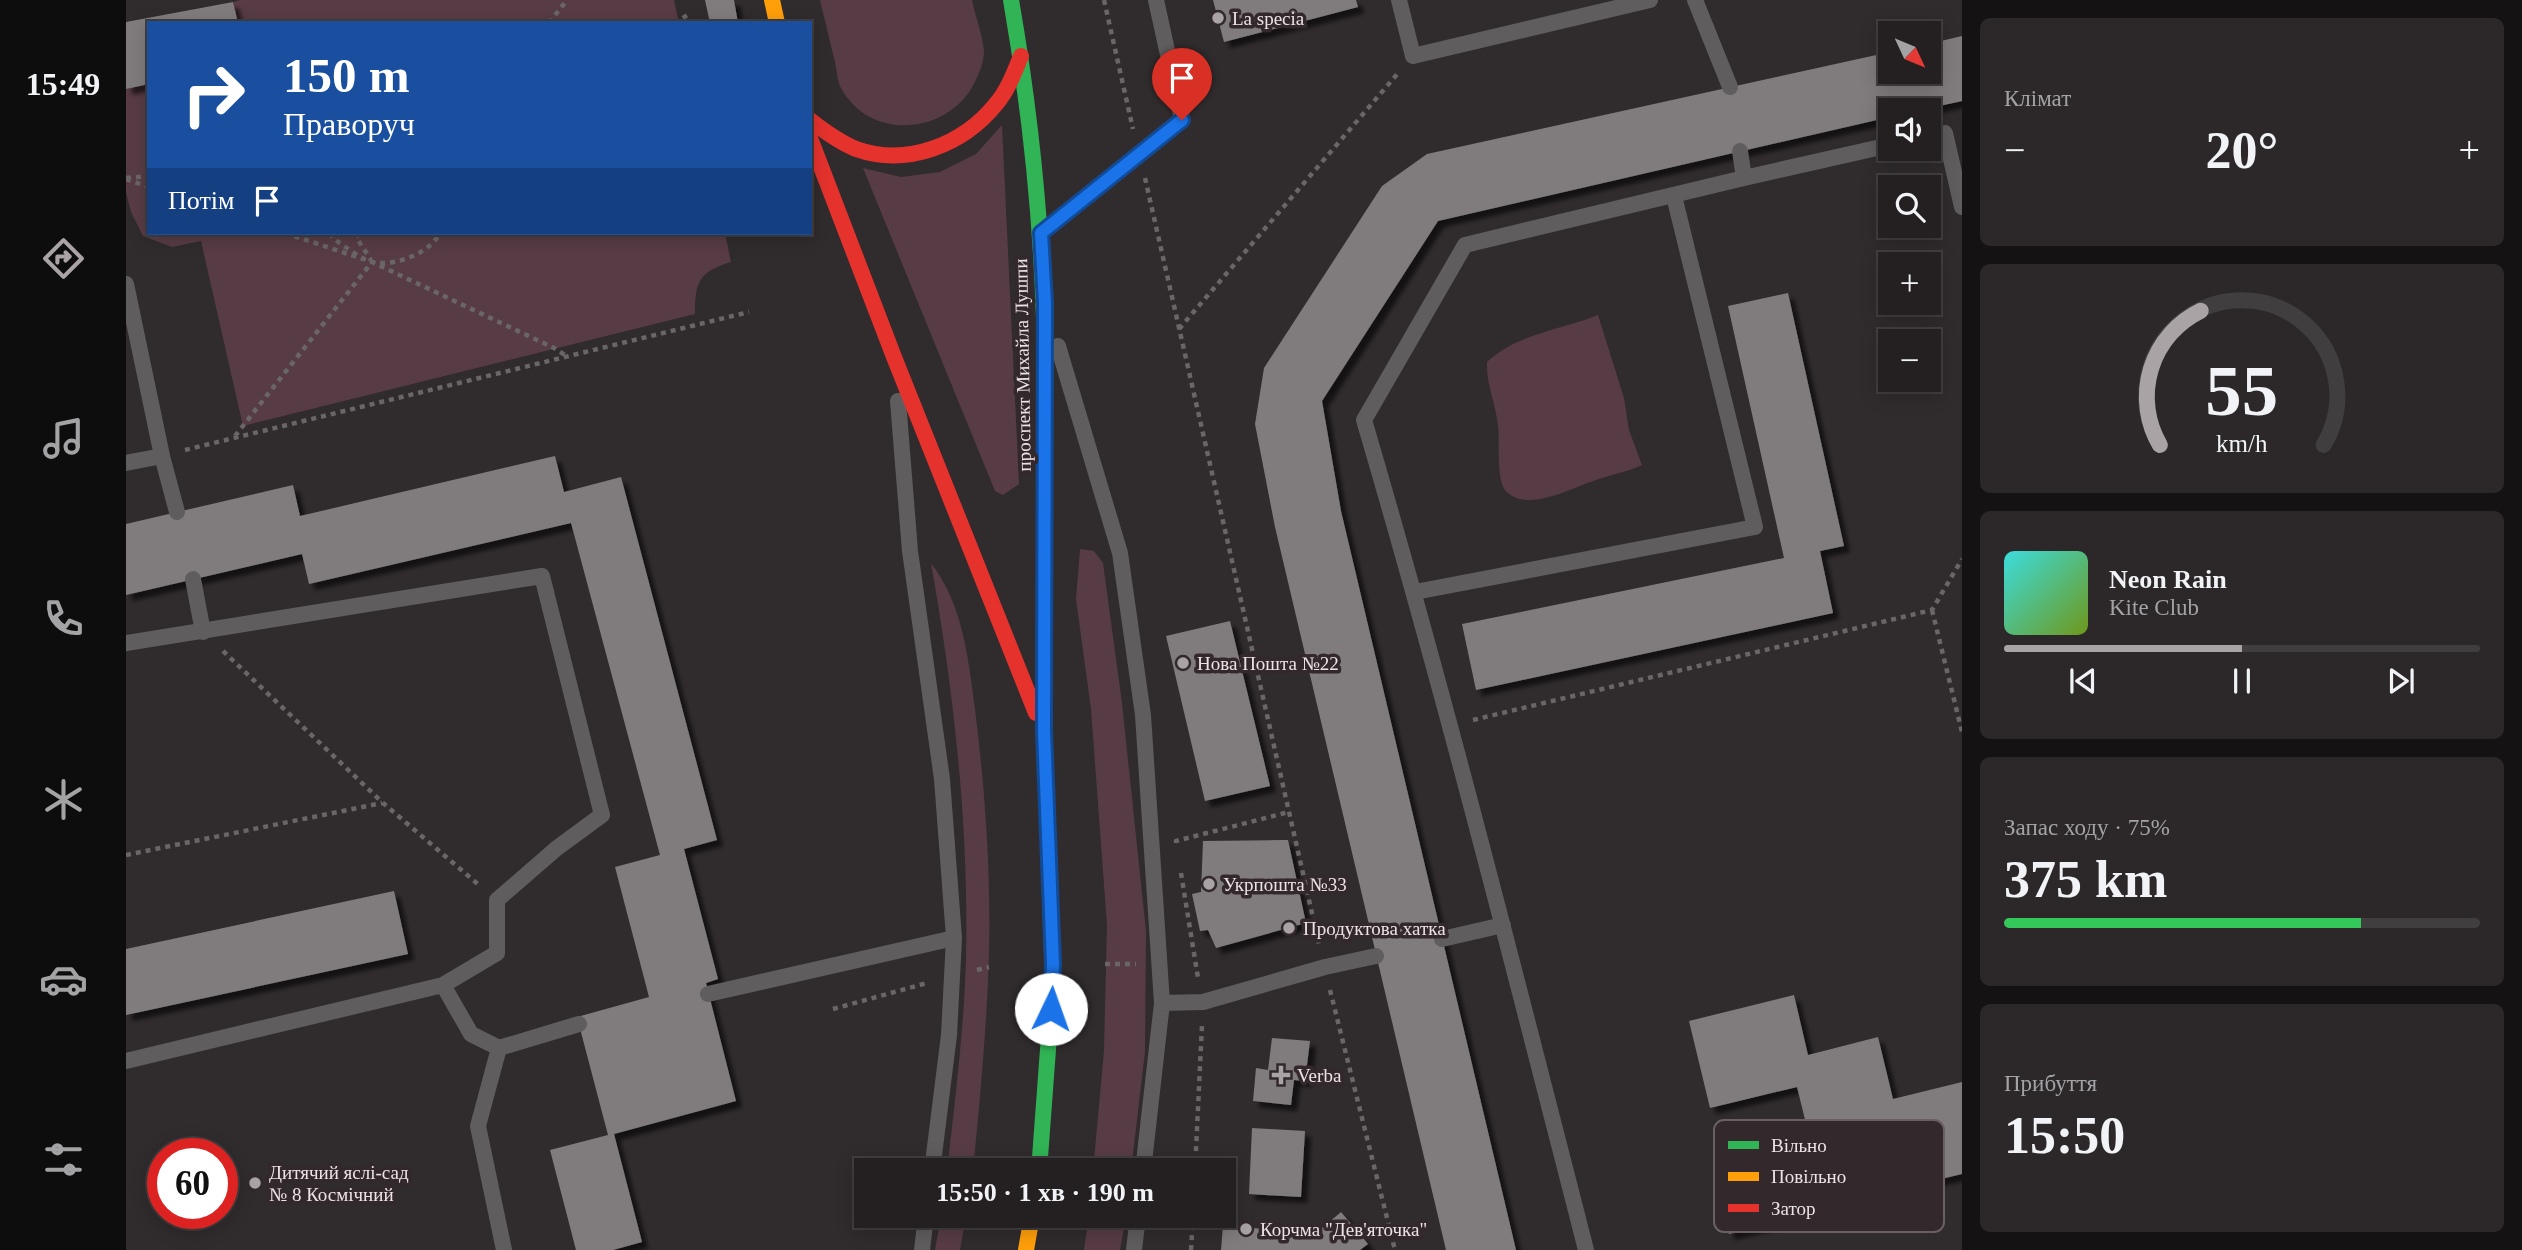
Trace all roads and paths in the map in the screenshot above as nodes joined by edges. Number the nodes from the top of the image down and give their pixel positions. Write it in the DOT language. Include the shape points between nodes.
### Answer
graph roads {
  1 [pos="567,0"];
  2 [pos="772,0"];
  3 [pos="1010,0"];
  4 [pos="1104,0"];
  5 [pos="1156,0"];
  6 [pos="1399,0"];
  7 [pos="1650,0"];
  8 [pos="1695,0"];
  9 [pos="691,13"];
  10 [pos="551,21"];
  11 [pos="677,21"];
  12 [pos="777,21"];
  13 [pos="1021,56"];
  14 [pos="1413,56"];
  15 [pos="1730,86"];
  16 [pos="812,122"];
  17 [pos="1941,135"];
  18 [pos="812,143"];
  19 [pos="1878,148"];
  20 [pos="1740,151"];
  21 [pos="1139,154"];
  22 [pos="147,176"];
  23 [pos="1744,177"];
  24 [pos="126,179"];
  25 [pos="147,186"];
  26 [pos="1674,196"];
  27 [pos="1962,207"];
  28 [pos="1041,233"];
  29 [pos="291,235"];
  30 [pos="331,235"];
  31 [pos="358,235"];
  32 [pos="439,235"];
  33 [pos="372,262"];
  34 [pos="126,284"];
  35 [pos="1045,303"];
  36 [pos="749,312"];
  37 [pos="129,314"];
  38 [pos="1179,330"];
  39 [pos="894,357"];
  40 [pos="569,358"];
  41 [pos="233,438"];
  42 [pos="162,456"];
  43 [pos="126,463"];
  44 [pos="177,512"];
  45 [pos="1962,559"];
  46 [pos="193,579"];
  47 [pos="1415,592"];
  48 [pos="1931,610"];
  49 [pos="203,632"];
  50 [pos="126,643"];
  51 [pos="1451,725"];
  52 [pos="1044,731"];
  53 [pos="1962,732"];
  54 [pos="383,803"];
  55 [pos="1289,812"];
  56 [pos="126,855"];
  57 [pos="1178,855"];
  58 [pos="1180,869"];
  59 [pos="497,900"];
  60 [pos="1503,925"];
  61 [pos="954,938"];
  62 [pos="1442,939"];
  63 [pos="1376,956"];
  64 [pos="989,967"];
  65 [pos="1325,967"];
  66 [pos="954,976"];
  67 [pos="443,985"];
  68 [pos="708,994"];
  69 [pos="1203,1002"];
  70 [pos="1163,1003"];
  71 [pos="833,1009"];
  72 [pos="579,1024"];
  73 [pos="499,1048"];
  74 [pos="126,1061"];
  75 [pos="934,1158"];
  76 [pos="1041,1158"];
  77 [pos="1145,1158"];
  78 [pos="1196,1158"];
  79 [pos="925,1228"];
  80 [pos="1030,1228"];
  81 [pos="1137,1228"];
  82 [pos="1192,1228"];
  83 [pos="504,1250"];
  84 [pos="922,1250"];
  85 [pos="1026,1250"];
  86 [pos="1134,1250"];
  87 [pos="1191,1250"];
  88 [pos="1395,1250"];
  89 [pos="1586,1250"];
  1 -- 10 [label="path"];
  2 -- 12 [label="main road"];
  3 -- 13 [label="main road, проспект Михайла Лушпи"];
  4 -- 21 [label="path"];
  5 -- 21 [label="lane" via="1182,120"];
  6 -- 14 [label="lane"];
  7 -- 14 [label="lane"];
  8 -- 15 [label="lane"];
  9 -- 11 [label="path"];
  13 -- 16 [label="main road" via="995,106 968,133 935,150 898,157 862,152 828,136"];
  13 -- 28 [label="main road, проспект Михайла Лушпи"];
  14 -- 38 [label="path"];
  17 -- 27 [label="lane" via="1945,134"];
  18 -- 39 [label="main road, проспект Михайла Лушпи"];
  19 -- 23 [label="lane"];
  20 -- 23 [label="lane"];
  21 -- 28 [label="lane"];
  21 -- 38 [label="path"];
  22 -- 24 [label="path"];
  23 -- 26 [label="lane"];
  24 -- 25 [label="path"];
  26 -- 47 [label="lane" via="1465,244 1364,420"];
  26 -- 47 [label="lane" via="1755,527"];
  28 -- 35 [label="main road, проспект Михайла Лушпи"];
  29 -- 33 [label="path"];
  30 -- 33 [label="path"];
  31 -- 33 [label="path"];
  32 -- 33 [label="path" via="436,242 407,260"];
  33 -- 40 [label="path"];
  33 -- 41 [label="path"];
  34 -- 37 [label="lane"];
  35 -- 52 [label="main road, проспект Михайла Лушпи"];
  35 -- 70 [label="lane" via="1120,553 1143,715"];
  36 -- 40 [label="path"];
  37 -- 42 [label="lane"];
  38 -- 55 [label="path"];
  39 -- 52 [label="main road, проспект Михайла Лушпи"];
  39 -- 61 [label="lane" via="910,551 942,779"];
  40 -- 41 [label="path"];
  41 -- 42 [label="path"];
  42 -- 43 [label="lane"];
  42 -- 44 [label="lane"];
  45 -- 48 [label="path"];
  46 -- 49 [label="lane"];
  47 -- 51 [label="lane"];
  48 -- 51 [label="path"];
  48 -- 53 [label="path"];
  49 -- 50 [label="lane"];
  49 -- 54 [label="path"];
  49 -- 59 [label="lane" via="542,576 602,815"];
  51 -- 60 [label="lane"];
  52 -- 76 [label="main road, проспект Михайла Лушпи" via="1053,982"];
  54 -- 56 [label="path"];
  54 -- 59 [label="path"];
  55 -- 57 [label="path" via="1176,841"];
  55 -- 65 [label="path"];
  58 -- 69 [label="path"];
  59 -- 67 [label="lane" via="497,953"];
  60 -- 62 [label="lane"];
  60 -- 89 [label="lane"];
  61 -- 66 [label="lane"];
  61 -- 68 [label="lane"];
  63 -- 65 [label="lane"];
  64 -- 66 [label="path"];
  65 -- 69 [label="lane"];
  65 -- 88 [label="path"];
  66 -- 71 [label="path"];
  66 -- 75 [label="lane"];
  67 -- 73 [label="lane" via="471,1034"];
  67 -- 74 [label="lane"];
  69 -- 70 [label="lane"];
  69 -- 78 [label="path"];
  70 -- 77 [label="lane"];
  72 -- 73 [label="lane"];
  73 -- 83 [label="lane" via="478,1126"];
  79 -- 84 [label="lane"];
  80 -- 85 [label="main road"];
  81 -- 86 [label="lane"];
  82 -- 87 [label="path"];
}
